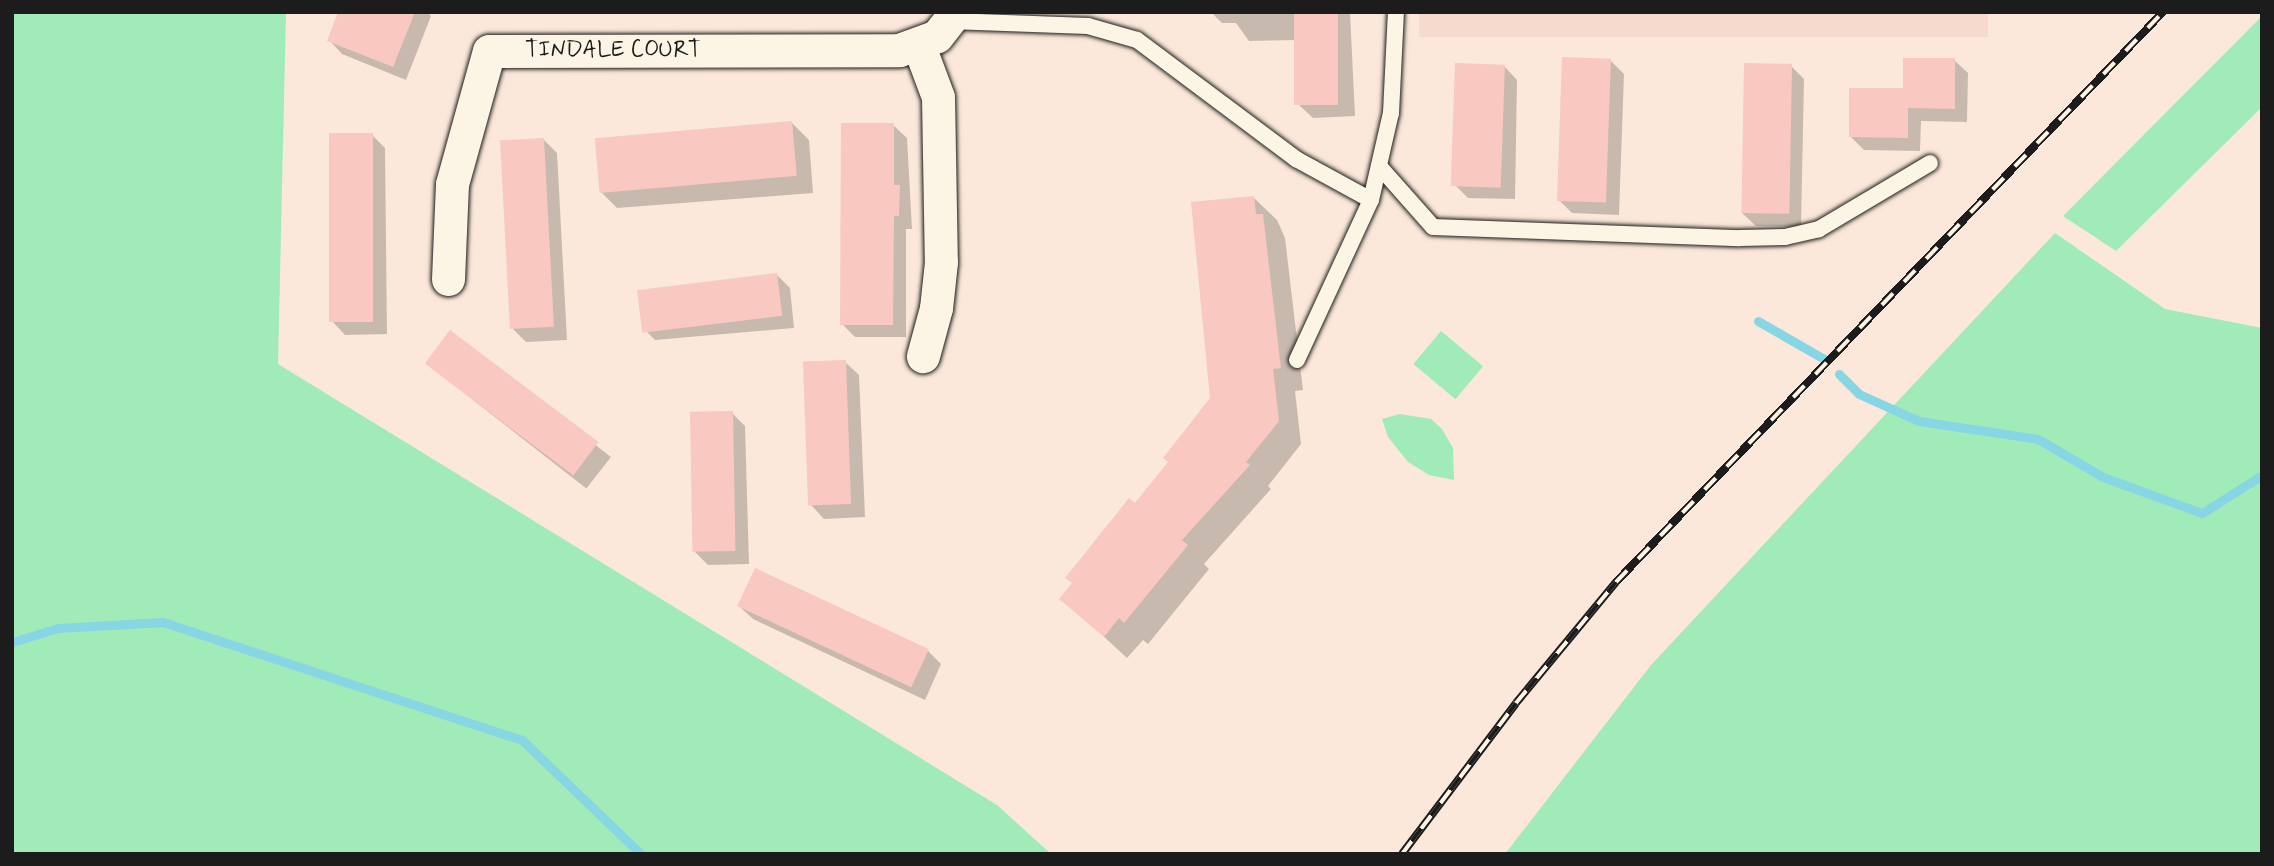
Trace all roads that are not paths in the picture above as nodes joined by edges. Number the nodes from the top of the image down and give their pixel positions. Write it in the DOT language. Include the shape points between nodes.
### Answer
graph roads {
  1 [pos="1396,12"];
  2 [pos="953,17"];
  3 [pos="919,46"];
  4 [pos="1930,163"];
  5 [pos="1379,166"];
  6 [pos="1371,200"];
  7 [pos="448,279"];
  8 [pos="923,356"];
  9 [pos="1297,360"];
  1 -- 5 [label="lane" via="1391,113"];
  2 -- 3 [label="street"];
  2 -- 6 [label="lane" via="1088,26 1137,40 1296,159"];
  3 -- 7 [label="street, TINDALE COURT" via="886,50 489,51 452,184"];
  3 -- 8 [label="street" via="938,97 941,248 936,308"];
  4 -- 5 [label="lane" via="1819,229 1785,237 1740,238 1433,227"];
  5 -- 6 [label="lane"];
  6 -- 9 [label="lane"];
}
